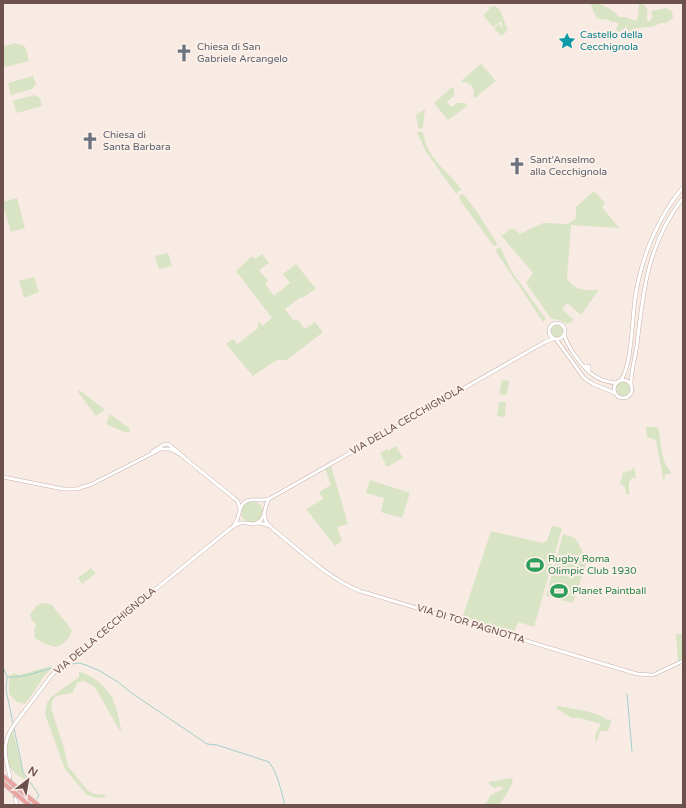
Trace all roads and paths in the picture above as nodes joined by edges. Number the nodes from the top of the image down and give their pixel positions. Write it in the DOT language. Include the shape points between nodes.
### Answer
graph roads {
  1 [pos="683,187"];
  2 [pos="683,198"];
  3 [pos="548,334"];
  4 [pos="564,334"];
  5 [pos="554,339"];
  6 [pos="545,342"];
  7 [pos="621,380"];
  8 [pos="617,383"];
  9 [pos="631,384"];
  10 [pos="615,393"];
  11 [pos="3,477"];
  12 [pos="234,498"];
  13 [pos="269,499"];
  14 [pos="257,500"];
  15 [pos="246,501"];
  16 [pos="240,509"];
  17 [pos="264,512"];
  18 [pos="239,514"];
  19 [pos="247,523"];
  20 [pos="256,523"];
  21 [pos="231,528"];
  22 [pos="273,529"];
  23 [pos="683,661"];
  24 [pos="3,776"];
  25 [pos="10,777"];
  26 [pos="3,783"];
  27 [pos="16,800"];
  28 [pos="17,805"];
  29 [pos="29,805"];
  30 [pos="38,805"];
  1 -- 7 [label="street" via="659,223 644,259 635,300 627,368"];
  2 -- 9 [label="street" via="663,231 647,274"];
  3 -- 4 [label="street" via="549,327 556,323 564,326"];
  3 -- 5 [label="street"];
  3 -- 6 [label="street"];
  4 -- 5 [label="street"];
  4 -- 8 [label="street" via="572,351 577,353 577,358 592,375 609,383"];
  5 -- 6 [label="street, VIA DELLA CECCHIGNOLA"];
  5 -- 10 [label="street" via="584,378"];
  6 -- 13 [label="street, VIA DELLA CECCHIGNOLA"];
  7 -- 8 [label="street"];
  7 -- 9 [label="street"];
  8 -- 10 [label="street"];
  9 -- 10 [label="street" via="632,392 627,397 620,397"];
  11 -- 12 [label="street" via="63,489 77,489 148,456 165,444 172,446"];
  12 -- 15 [label="street"];
  12 -- 16 [label="street"];
  13 -- 14 [label="street, VIA DELLA CECCHIGNOLA"];
  13 -- 17 [label="street"];
  14 -- 15 [label="street, VIA DELLA CECCHIGNOLA"];
  14 -- 17 [label="street"];
  15 -- 16 [label="street, VIA DELLA CECCHIGNOLA"];
  16 -- 18 [label="street, VIA DELLA CECCHIGNOLA"];
  17 -- 20 [label="street" via="261,520"];
  17 -- 22 [label="street, VIA DI TOR PAGNOTTA" via="266,522"];
  18 -- 19 [label="street"];
  18 -- 21 [label="street, VIA DELLA CECCHIGNOLA"];
  19 -- 20 [label="street, VIA DELLA CECCHIGNOLA"];
  19 -- 21 [label="street, VIA DELLA CECCHIGNOLA"];
  20 -- 22 [label="street, VIA DI TOR PAGNOTTA" via="265,524"];
  21 -- 25 [label="street, VIA DELLA CECCHIGNOLA" via="56,671 8,734 5,746"];
  22 -- 23 [label="street, VIA DI TOR PAGNOTTA" via="333,577 360,591 637,674 653,675"];
  24 -- 30 [label="highway"];
  26 -- 29 [label="highway"];
  27 -- 28 [label="street"];
}
